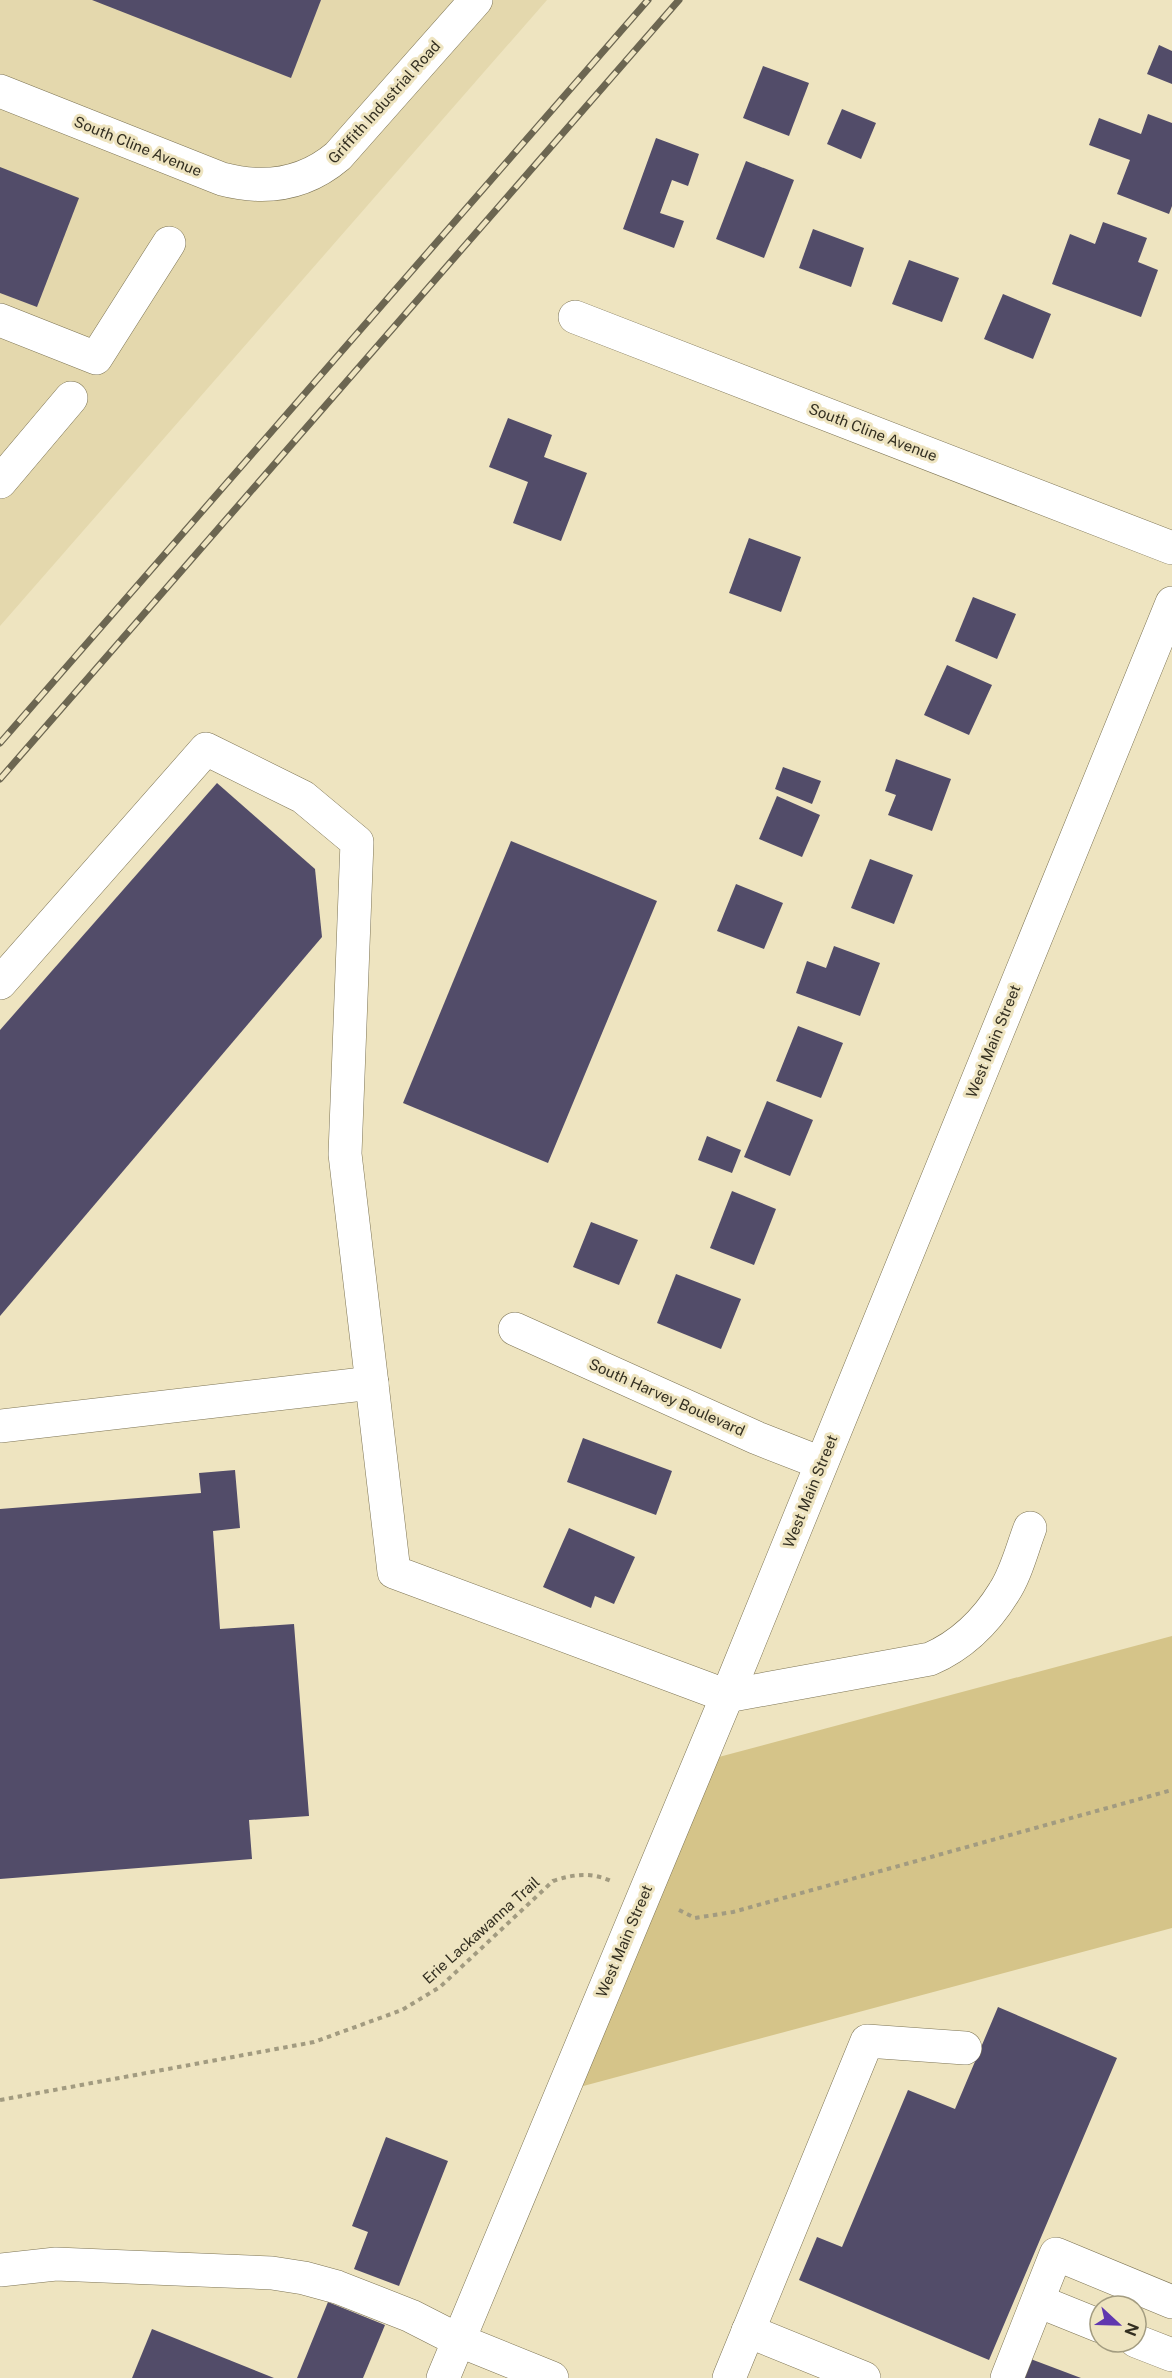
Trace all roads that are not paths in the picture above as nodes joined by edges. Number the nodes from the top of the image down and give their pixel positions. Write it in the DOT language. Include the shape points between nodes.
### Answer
graph roads {
  1 [pos="476,0"];
  2 [pos="0,91"];
  3 [pos="280,184"];
  4 [pos="169,243"];
  5 [pos="575,316"];
  6 [pos="0,320"];
  7 [pos="71,398"];
  8 [pos="0,482"];
  9 [pos="1172,548"];
  10 [pos="1172,603"];
  11 [pos="1162,655"];
  12 [pos="0,983"];
  13 [pos="515,1329"];
  14 [pos="372,1383"];
  15 [pos="0,1426"];
  16 [pos="821,1463"];
  17 [pos="1030,1528"];
  18 [pos="727,1696"];
  19 [pos="965,2048"];
  20 [pos="0,2270"];
  21 [pos="1038,2301"];
  22 [pos="1172,2302"];
  23 [pos="1088,2321"];
  24 [pos="748,2331"];
  25 [pos="458,2340"];
  26 [pos="1148,2346"];
  27 [pos="1172,2355"];
  28 [pos="442,2378"];
  29 [pos="552,2378"];
  30 [pos="729,2378"];
  31 [pos="864,2378"];
  32 [pos="1006,2378"];
  1 -- 3 [label="street, Griffith Industrial Road" via="338,156 314,174"];
  2 -- 3 [label="street, South Cline Avenue" via="222,179 242,184"];
  4 -- 6 [label="street" via="96,358"];
  5 -- 9 [label="street, South Cline Avenue"];
  7 -- 8 [label="street"];
  10 -- 11 [label="street, West Main Street"];
  11 -- 16 [label="street, West Main Street"];
  12 -- 14 [label="street" via="206,749 303,797 357,842 345,1154"];
  13 -- 16 [label="street, South Harvey Boulevard"];
  14 -- 15 [label="street"];
  14 -- 18 [label="street" via="394,1572"];
  16 -- 18 [label="street, West Main Street"];
  17 -- 18 [label="street" via="1005,1592 971,1634 952,1649 930,1659"];
  18 -- 25 [label="street, West Main Street"];
  19 -- 24 [label="street" via="867,2041"];
  20 -- 25 [label="street" via="56,2264 293,2276 411,2316"];
  21 -- 22 [label="street" via="1056,2254"];
  21 -- 23 [label="street"];
  21 -- 32 [label="street"];
  24 -- 30 [label="street"];
  24 -- 31 [label="street"];
  25 -- 28 [label="street, West Main Street"];
  25 -- 29 [label="street"];
  26 -- 27 [label="street"];
}
